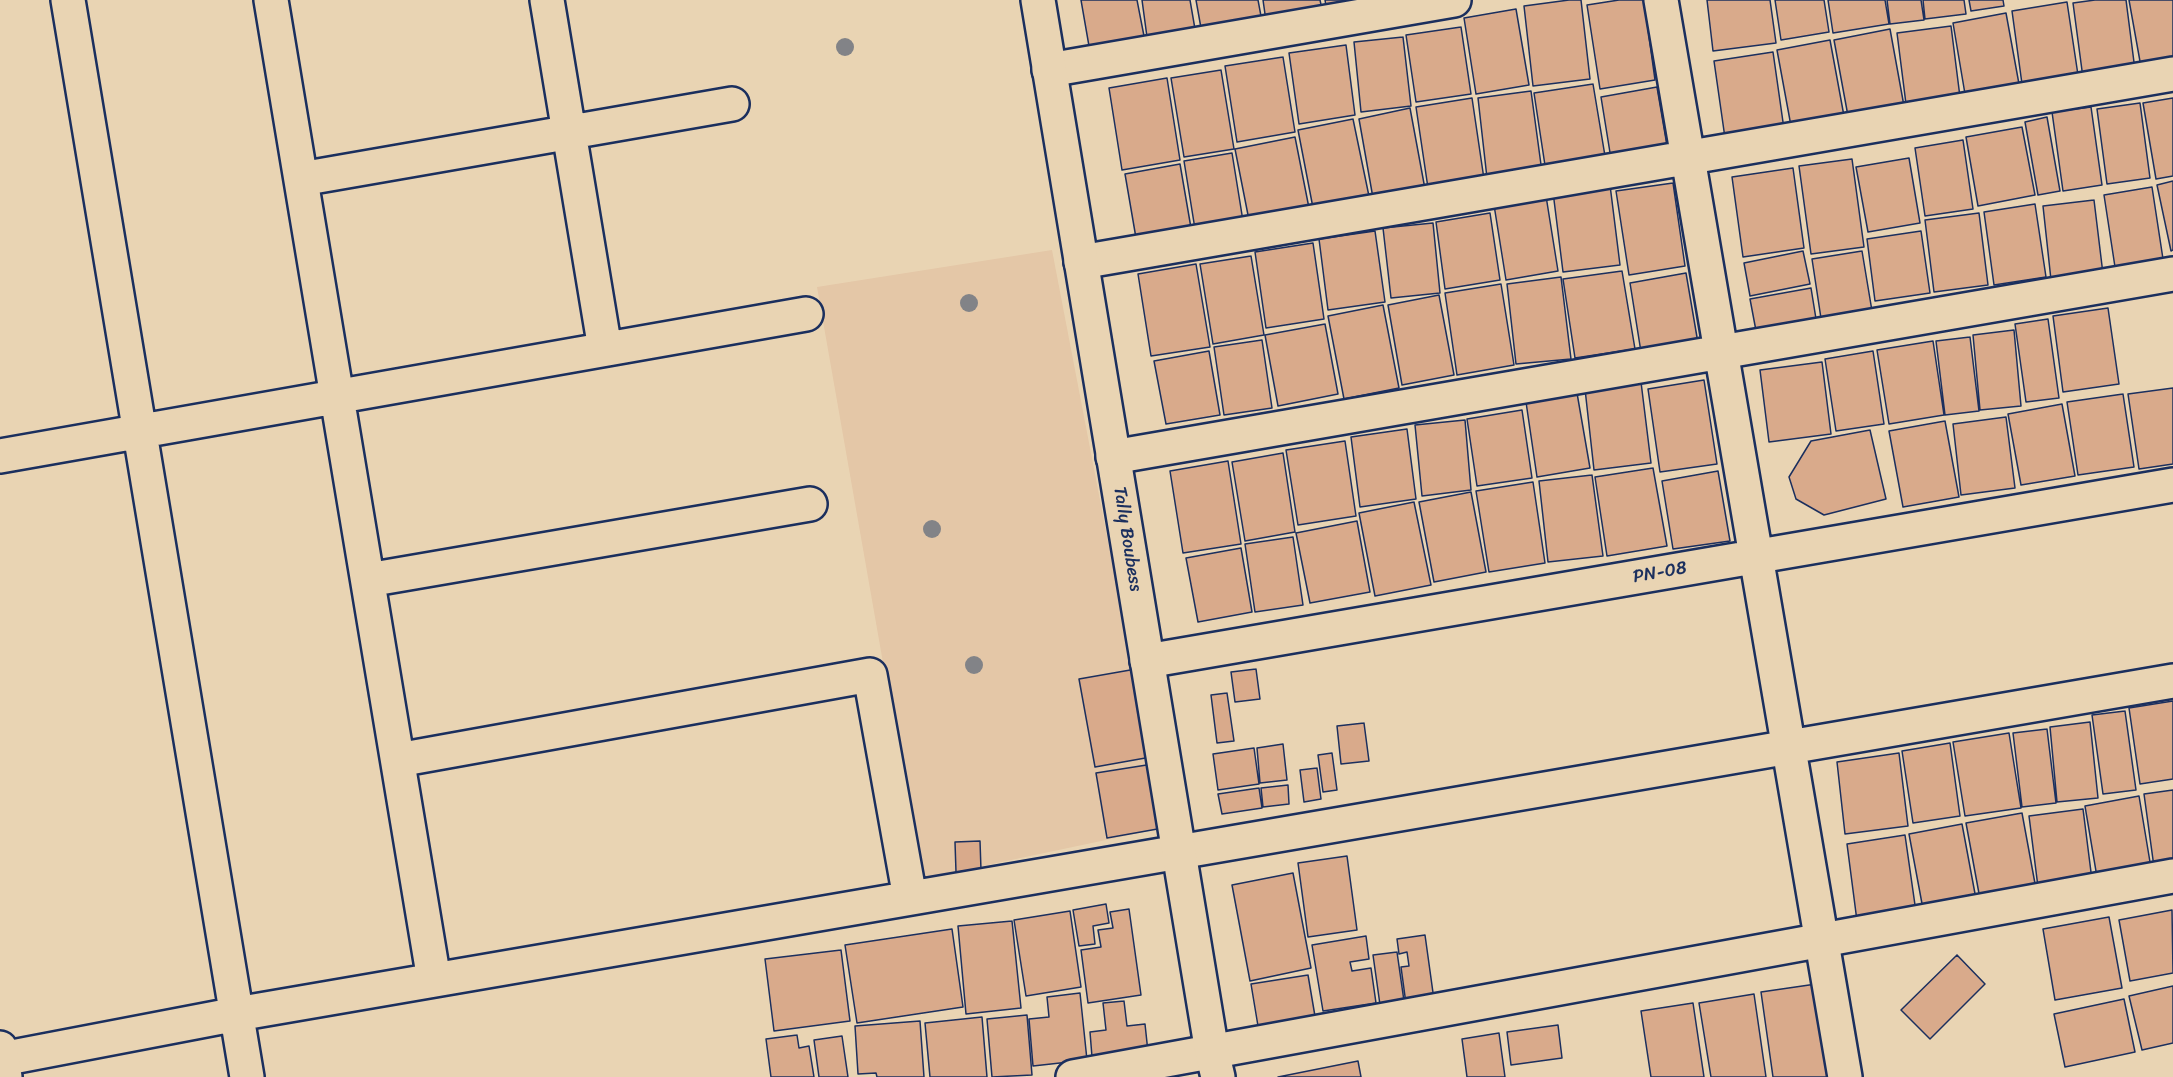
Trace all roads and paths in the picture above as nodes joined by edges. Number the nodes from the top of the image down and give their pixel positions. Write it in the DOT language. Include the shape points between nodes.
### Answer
graph roads {
  1 [pos="68,0"];
  2 [pos="271,0"];
  3 [pos="547,0"];
  4 [pos="1038,0"];
  5 [pos="1454,0"];
  6 [pos="1661,0"];
  7 [pos="1049,70"];
  8 [pos="2173,74"];
  9 [pos="732,104"];
  10 [pos="569,132"];
  11 [pos="1688,158"];
  12 [pos="301,179"];
  13 [pos="1081,262"];
  14 [pos="2173,274"];
  15 [pos="806,314"];
  16 [pos="605,349"];
  17 [pos="1721,352"];
  18 [pos="337,396"];
  19 [pos="140,430"];
  20 [pos="0,456"];
  21 [pos="1113,457"];
  22 [pos="2173,484"];
  23 [pos="810,504"];
  24 [pos="1756,557"];
  25 [pos="368,580"];
  26 [pos="1147,661"];
  27 [pos="2173,681"];
  28 [pos="1788,747"];
  29 [pos="398,760"];
  30 [pos="1179,852"];
  31 [pos="2173,876"];
  32 [pos="910,898"];
  33 [pos="1822,942"];
  34 [pos="434,980"];
  35 [pos="237,1014"];
  36 [pos="2,1061"];
  37 [pos="1215,1065"];
  38 [pos="247,1077"];
  39 [pos="1073,1077"];
  40 [pos="1845,1077"];
  1 -- 19 [label="street"];
  2 -- 12 [label="street"];
  3 -- 10 [label="street"];
  4 -- 7 [label="street, Tally Boubess"];
  5 -- 7 [label="street"];
  6 -- 11 [label="street"];
  7 -- 13 [label="street, Tally Boubess"];
  8 -- 11 [label="street"];
  9 -- 10 [label="street"];
  10 -- 12 [label="street"];
  10 -- 16 [label="street"];
  11 -- 13 [label="street"];
  11 -- 17 [label="street"];
  12 -- 18 [label="street"];
  13 -- 21 [label="street, Tally Boubess"];
  14 -- 17 [label="street"];
  15 -- 16 [label="street"];
  16 -- 18 [label="street"];
  17 -- 21 [label="street"];
  17 -- 24 [label="street"];
  18 -- 19 [label="street"];
  18 -- 25 [label="street"];
  19 -- 20 [label="street"];
  19 -- 35 [label="street"];
  21 -- 26 [label="street, Tally Boubess"];
  22 -- 24 [label="street, PN-08"];
  23 -- 25 [label="street"];
  24 -- 26 [label="street, PN-08"];
  24 -- 28 [label="street"];
  25 -- 29 [label="street"];
  26 -- 30 [label="street, Tally Boubess"];
  27 -- 28 [label="street"];
  28 -- 30 [label="street"];
  28 -- 33 [label="street"];
  29 -- 32 [label="street" via="870,675"];
  29 -- 34 [label="street"];
  30 -- 32 [label="street"];
  30 -- 37 [label="street, Tally Boubess"];
  31 -- 33 [label="street"];
  32 -- 34 [label="street"];
  33 -- 37 [label="street"];
  33 -- 40 [label="street"];
  34 -- 35 [label="street"];
  35 -- 36 [label="street"];
  35 -- 38 [label="street"];
  37 -- 39 [label="street"];
}
